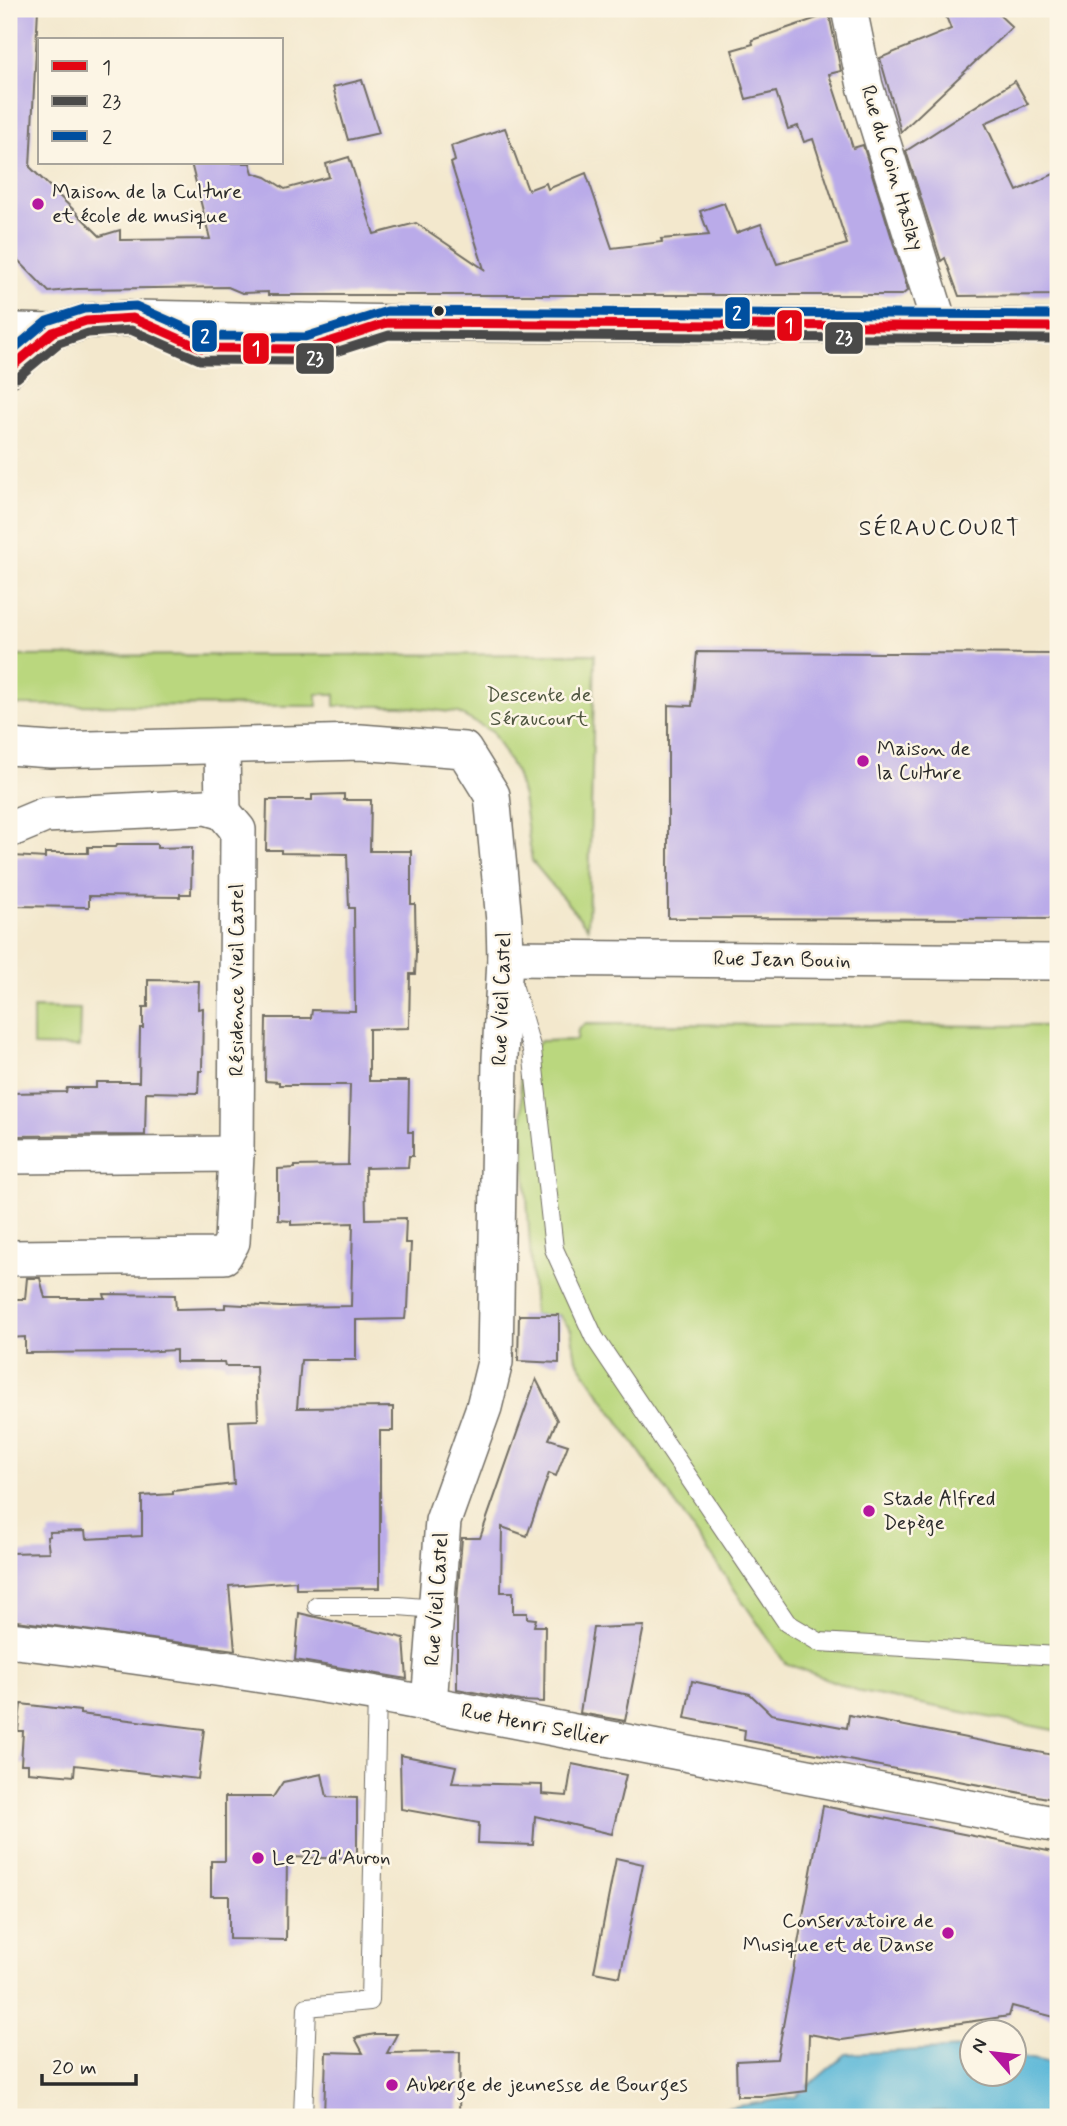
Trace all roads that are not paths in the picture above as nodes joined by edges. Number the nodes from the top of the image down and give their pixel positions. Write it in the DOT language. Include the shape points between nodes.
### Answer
graph roads {
  1 [pos="849,9"];
  2 [pos="940,326"];
  3 [pos="1058,327"];
  4 [pos="53,332"];
  5 [pos="9,337"];
  6 [pos="9,369"];
  7 [pos="9,747"];
  8 [pos="222,747"];
  9 [pos="223,812"];
  10 [pos="9,830"];
  11 [pos="505,958"];
  12 [pos="1058,962"];
  13 [pos="236,1153"];
  14 [pos="9,1156"];
  15 [pos="9,1258"];
  16 [pos="317,1606"];
  17 [pos="436,1609"];
  18 [pos="9,1640"];
  19 [pos="1058,1657"];
  20 [pos="377,1694"];
  21 [pos="429,1704"];
  22 [pos="1058,1825"];
  23 [pos="303,2117"];
  1 -- 2 [label="street, Rue du Coin Haslay" via="865,86"];
  2 -- 3 [label="street"];
  2 -- 4 [label="street" via="133,318 86,321"];
  4 -- 5 [label="street" via="18,331"];
  4 -- 6 [label="street"];
  7 -- 8 [label="street, Rue Vieil Castel"];
  8 -- 9 [label="street, Résidence Vieil Castel"];
  8 -- 11 [label="street, Rue Vieil Castel" via="360,742 464,750 492,795"];
  9 -- 10 [label="street" via="206,807 46,815"];
  9 -- 13 [label="street, Résidence Vieil Castel" via="238,830"];
  11 -- 12 [label="street, Rue Jean Bouin"];
  11 -- 17 [label="street, Rue Vieil Castel" via="495,1362 484,1407 443,1521"];
  11 -- 19 [label="lane" via="532,1050 554,1249 594,1337 787,1623 819,1642"];
  13 -- 14 [label="street"];
  13 -- 15 [label="street, Résidence Vieil Castel" via="232,1242 224,1256"];
  16 -- 17 [label="lane"];
  17 -- 21 [label="street, Rue Vieil Castel"];
  18 -- 20 [label="street, Rue Henri Sellier"];
  20 -- 21 [label="street, Rue Henri Sellier"];
  20 -- 23 [label="lane" via="370,2001 307,2007"];
  21 -- 22 [label="street, Rue Henri Sellier"];
}
